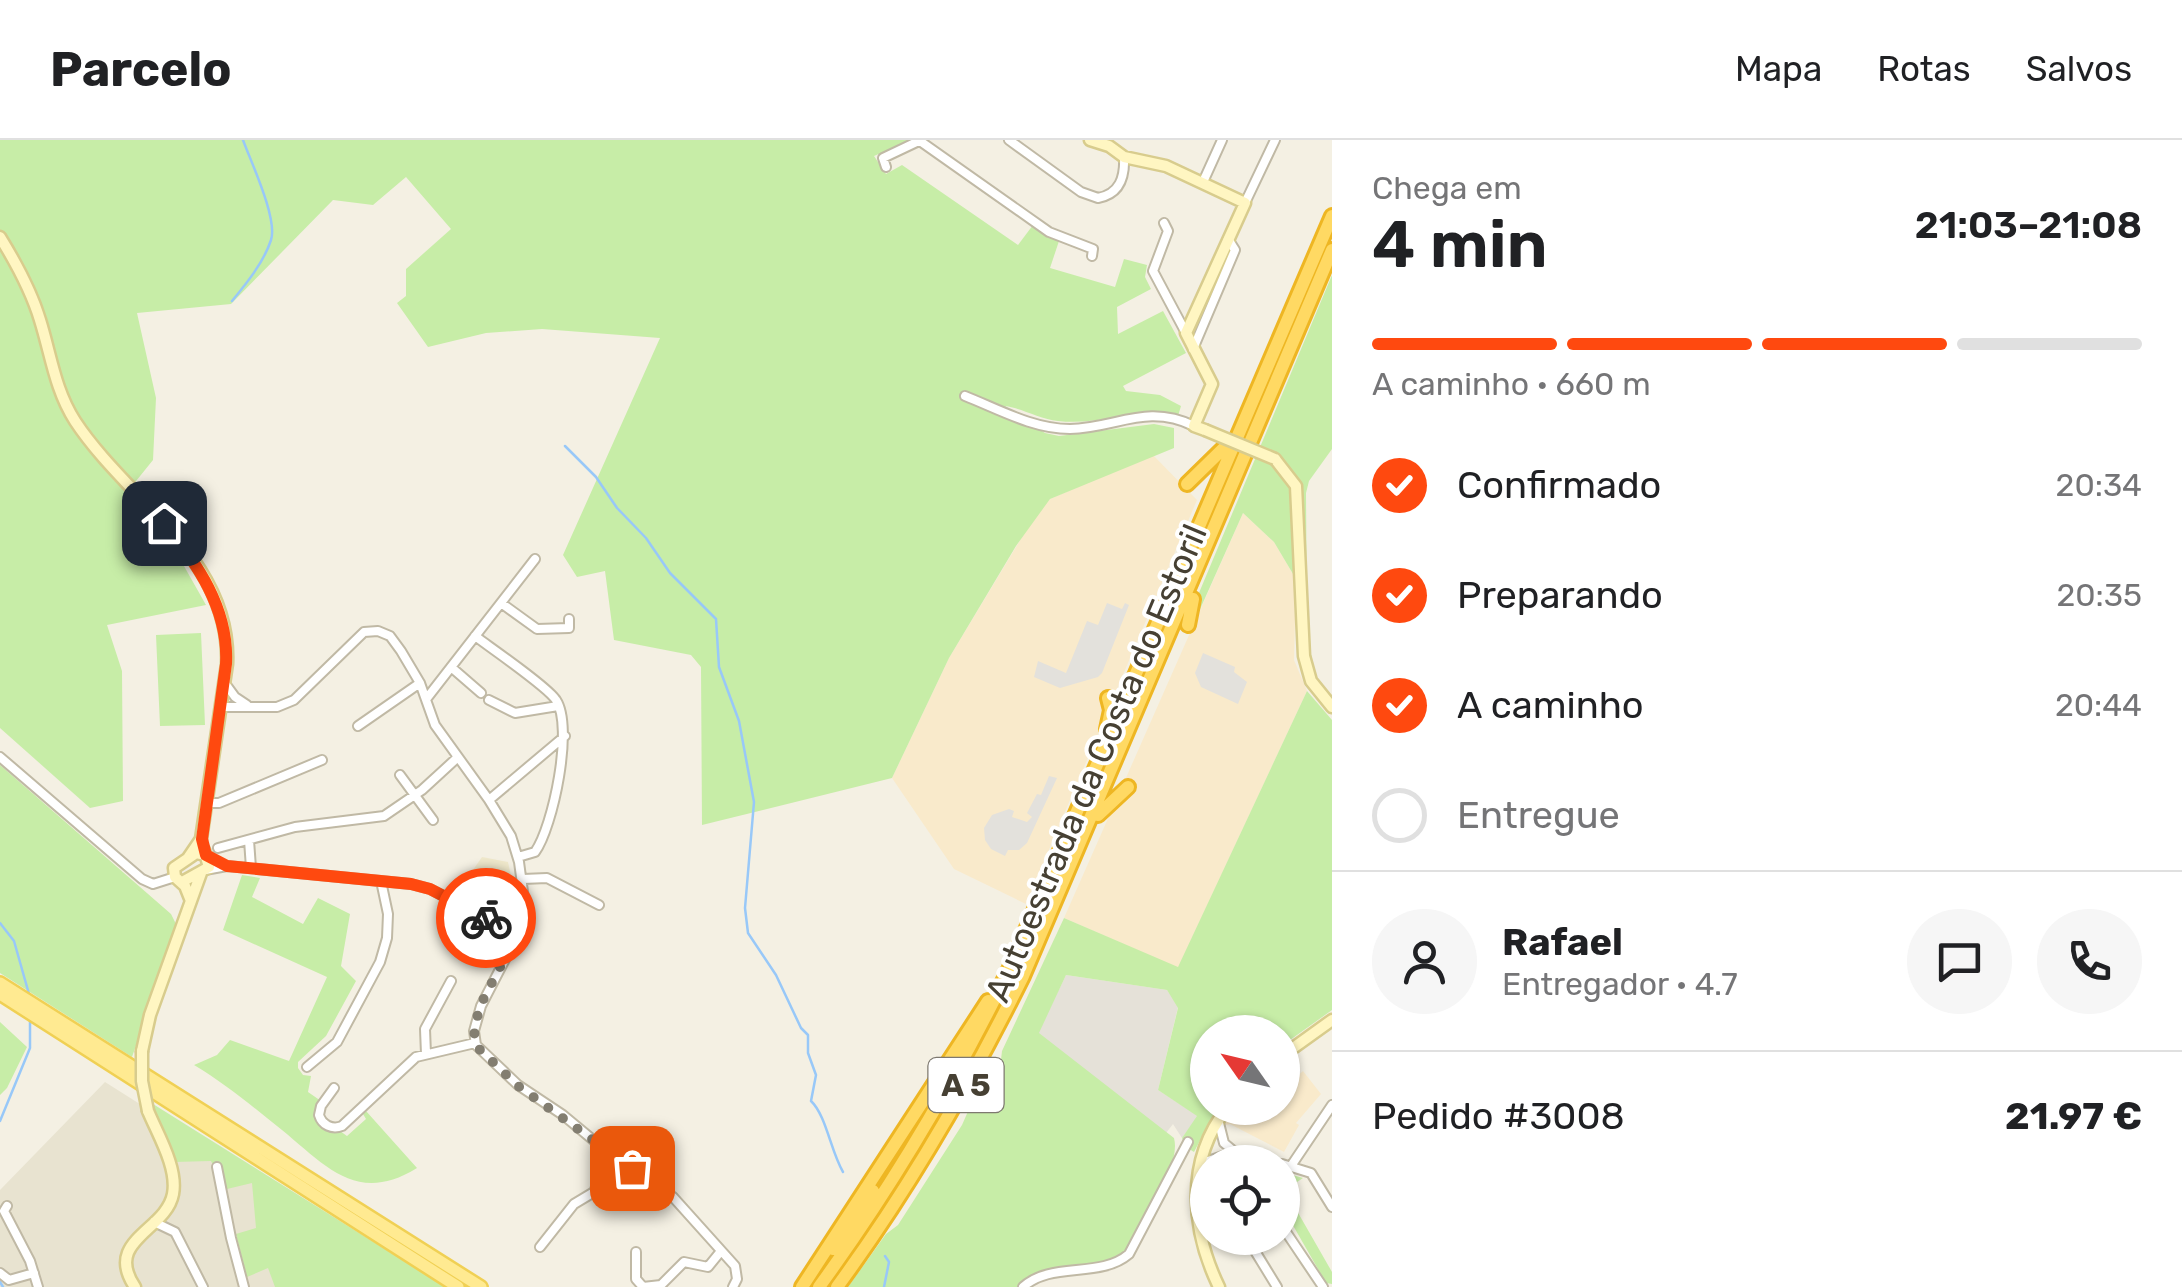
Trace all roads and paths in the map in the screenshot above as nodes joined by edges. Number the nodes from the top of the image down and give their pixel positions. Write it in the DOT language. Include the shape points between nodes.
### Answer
graph roads {
  1 [pos="920,140"];
  2 [pos="1009,140"];
  3 [pos="1090,140"];
  4 [pos="1222,140"];
  5 [pos="1274,140"];
  6 [pos="1124,157"];
  7 [pos="886,167"];
  8 [pos="1203,182"];
  9 [pos="1245,203"];
  10 [pos="1332,216"];
  11 [pos="1164,222"];
  12 [pos="0,237"];
  13 [pos="1228,239"];
  14 [pos="1332,250"];
  15 [pos="1092,256"];
  16 [pos="1186,333"];
  17 [pos="1193,349"];
  18 [pos="965,396"];
  19 [pos="1199,428"];
  20 [pos="1238,433"];
  21 [pos="1187,484"];
  22 [pos="1203,558"];
  23 [pos="535,559"];
  24 [pos="501,602"];
  25 [pos="569,618"];
  26 [pos="1188,625"];
  27 [pos="475,636"];
  28 [pos="451,668"];
  29 [pos="224,682"];
  30 [pos="420,684"];
  31 [pos="481,693"];
  32 [pos="427,698"];
  33 [pos="1108,698"];
  34 [pos="489,700"];
  35 [pos="558,706"];
  36 [pos="220,707"];
  37 [pos="1332,708"];
  38 [pos="256,709"];
  39 [pos="358,726"];
  40 [pos="565,736"];
  41 [pos="0,757"];
  42 [pos="458,757"];
  43 [pos="322,760"];
  44 [pos="1095,770"];
  45 [pos="400,775"];
  46 [pos="1128,787"];
  47 [pos="415,795"];
  48 [pos="489,800"];
  49 [pos="206,803"];
  50 [pos="433,820"];
  51 [pos="1092,820"];
  52 [pos="202,839"];
  53 [pos="249,840"];
  54 [pos="218,848"];
  55 [pos="518,857"];
  56 [pos="188,858"];
  57 [pos="205,864"];
  58 [pos="250,868"];
  59 [pos="179,879"];
  60 [pos="523,879"];
  61 [pos="381,880"];
  62 [pos="191,902"];
  63 [pos="599,905"];
  64 [pos="517,934"];
  65 [pos="1010,970"];
  66 [pos="450,980"];
  67 [pos="0,983"];
  68 [pos="0,994"];
  69 [pos="1332,1020"];
  70 [pos="475,1042"];
  71 [pos="1300,1043"];
  72 [pos="426,1054"];
  73 [pos="307,1067"];
  74 [pos="334,1088"];
  75 [pos="1332,1105"];
  76 [pos="1188,1142"];
  77 [pos="1300,1148"];
  78 [pos="610,1154"];
  79 [pos="217,1167"];
  80 [pos="1300,1169"];
  81 [pos="170,1204"];
  82 [pos="7,1206"];
  83 [pos="1332,1207"];
  84 [pos="154,1222"];
  85 [pos="175,1232"];
  86 [pos="540,1247"];
  87 [pos="721,1250"];
  88 [pos="636,1252"];
  89 [pos="1300,1253"];
  90 [pos="1208,1255"];
  91 [pos="1257,1255"];
  92 [pos="0,1273"];
  93 [pos="34,1273"];
  94 [pos="38,1287"];
  95 [pos="135,1287"];
  96 [pos="203,1287"];
  97 [pos="244,1287"];
  98 [pos="458,1287"];
  99 [pos="480,1287"];
  100 [pos="734,1287"];
  101 [pos="803,1287"];
  102 [pos="818,1287"];
  103 [pos="838,1287"];
  104 [pos="1023,1287"];
  105 [pos="1220,1287"];
  106 [pos="1277,1287"];
  107 [pos="1323,1287"];
  1 -- 7 [label="street" via="883,158"];
  1 -- 15 [label="street"];
  2 -- 6 [label="street" via="1098,198 1120,184"];
  3 -- 6 [label="main road"];
  4 -- 8 [label="street"];
  5 -- 9 [label="street"];
  6 -- 8 [label="main road"];
  8 -- 9 [label="main road"];
  9 -- 13 [label="main road"];
  10 -- 20 [label="highway, Autoestrada da Costa do Estoril / A 5"];
  11 -- 16 [label="street" via="1168,231 1153,270"];
  12 -- 29 [label="main road" via="34,302 69,410 179,542 215,602 226,642"];
  13 -- 16 [label="main road"];
  13 -- 17 [label="street" via="1234,250"];
  14 -- 22 [label="highway, Autoestrada da Costa do Estoril / A 5"];
  16 -- 17 [label="main road"];
  17 -- 19 [label="main road" via="1212,384"];
  18 -- 19 [label="street" via="1035,424 1068,429 1148,414"];
  19 -- 37 [label="main road, bridge" via="1275,460 1296,486 1304,656 1311,681"];
  20 -- 21 [label="highway"];
  20 -- 44 [label="highway, Autoestrada da Costa do Estoril / A 5"];
  22 -- 26 [label="highway"];
  22 -- 51 [label="highway, Autoestrada da Costa do Estoril / A 5"];
  23 -- 24 [label="street"];
  24 -- 25 [label="street" via="537,629 569,628"];
  24 -- 27 [label="street"];
  27 -- 28 [label="street"];
  27 -- 35 [label="street"];
  28 -- 31 [label="street"];
  28 -- 32 [label="street"];
  29 -- 36 [label="main road"];
  29 -- 38 [label="street"];
  30 -- 32 [label="street"];
  30 -- 38 [label="street" via="390,636 364,632 294,700"];
  30 -- 39 [label="street"];
  32 -- 42 [label="street" via="435,725"];
  33 -- 44 [label="highway" via="1110,720"];
  34 -- 35 [label="street" via="515,713"];
  35 -- 40 [label="street"];
  36 -- 38 [label="street"];
  36 -- 49 [label="main road"];
  40 -- 48 [label="street"];
  40 -- 55 [label="street" via="547,832 535,852"];
  41 -- 59 [label="street" via="142,879"];
  42 -- 47 [label="street"];
  42 -- 48 [label="street"];
  43 -- 49 [label="street"];
  44 -- 65 [label="highway, Autoestrada da Costa do Estoril / A 5"];
  45 -- 47 [label="street"];
  46 -- 51 [label="highway"];
  47 -- 50 [label="street"];
  47 -- 53 [label="street" via="378,818 295,827"];
  48 -- 55 [label="street"];
  49 -- 52 [label="main road"];
  51 -- 103 [label="highway, Autoestrada da Costa do Estoril / A 5" via="980,1062"];
  52 -- 56 [label="main road"];
  52 -- 57 [label="main road"];
  53 -- 54 [label="street"];
  53 -- 58 [label="street"];
  55 -- 60 [label="street"];
  56 -- 57 [label="main road" via="199,853"];
  56 -- 59 [label="main road" via="176,866"];
  57 -- 58 [label="street"];
  57 -- 59 [label="main road"];
  57 -- 62 [label="main road"];
  58 -- 61 [label="street"];
  59 -- 62 [label="main road"];
  60 -- 63 [label="street" via="547,878"];
  60 -- 64 [label="street"];
  61 -- 64 [label="street" via="430,889"];
  61 -- 73 [label="street" via="388,914 380,962 337,1042"];
  62 -- 81 [label="main road, bridge" via="142,1052 148,1111 172,1174"];
  64 -- 70 [label="street" via="484,998"];
  65 -- 101 [label="highway"];
  65 -- 102 [label="highway, Autoestrada da Costa do Estoril / A 5" via="901,1168"];
  66 -- 72 [label="street" via="425,1029"];
  67 -- 99 [label="main road"];
  68 -- 98 [label="main road"];
  69 -- 71 [label="main road"];
  70 -- 72 [label="street"];
  70 -- 78 [label="street" via="518,1086"];
  72 -- 74 [label="street" via="342,1126 325,1125 319,1115"];
  75 -- 77 [label="street"];
  76 -- 104 [label="street" via="1129,1254 1118,1263 1037,1278"];
  78 -- 86 [label="street" via="594,1192 574,1204"];
  78 -- 87 [label="street" via="672,1196"];
  79 -- 97 [label="street"];
  80 -- 83 [label="street" via="1312,1173"];
  81 -- 84 [label="main road"];
  81 -- 85 [label="street"];
  82 -- 93 [label="street"];
  84 -- 85 [label="street"];
  84 -- 95 [label="main road" via="126,1257"];
  85 -- 96 [label="street"];
  87 -- 88 [label="street" via="708,1267 684,1262 661,1285 643,1287 636,1279"];
  87 -- 100 [label="street" via="735,1266"];
  89 -- 107 [label="street"];
  90 -- 105 [label="main road"];
  91 -- 106 [label="street"];
  92 -- 93 [label="street" via="9,1280"];
  93 -- 94 [label="street"];
}
